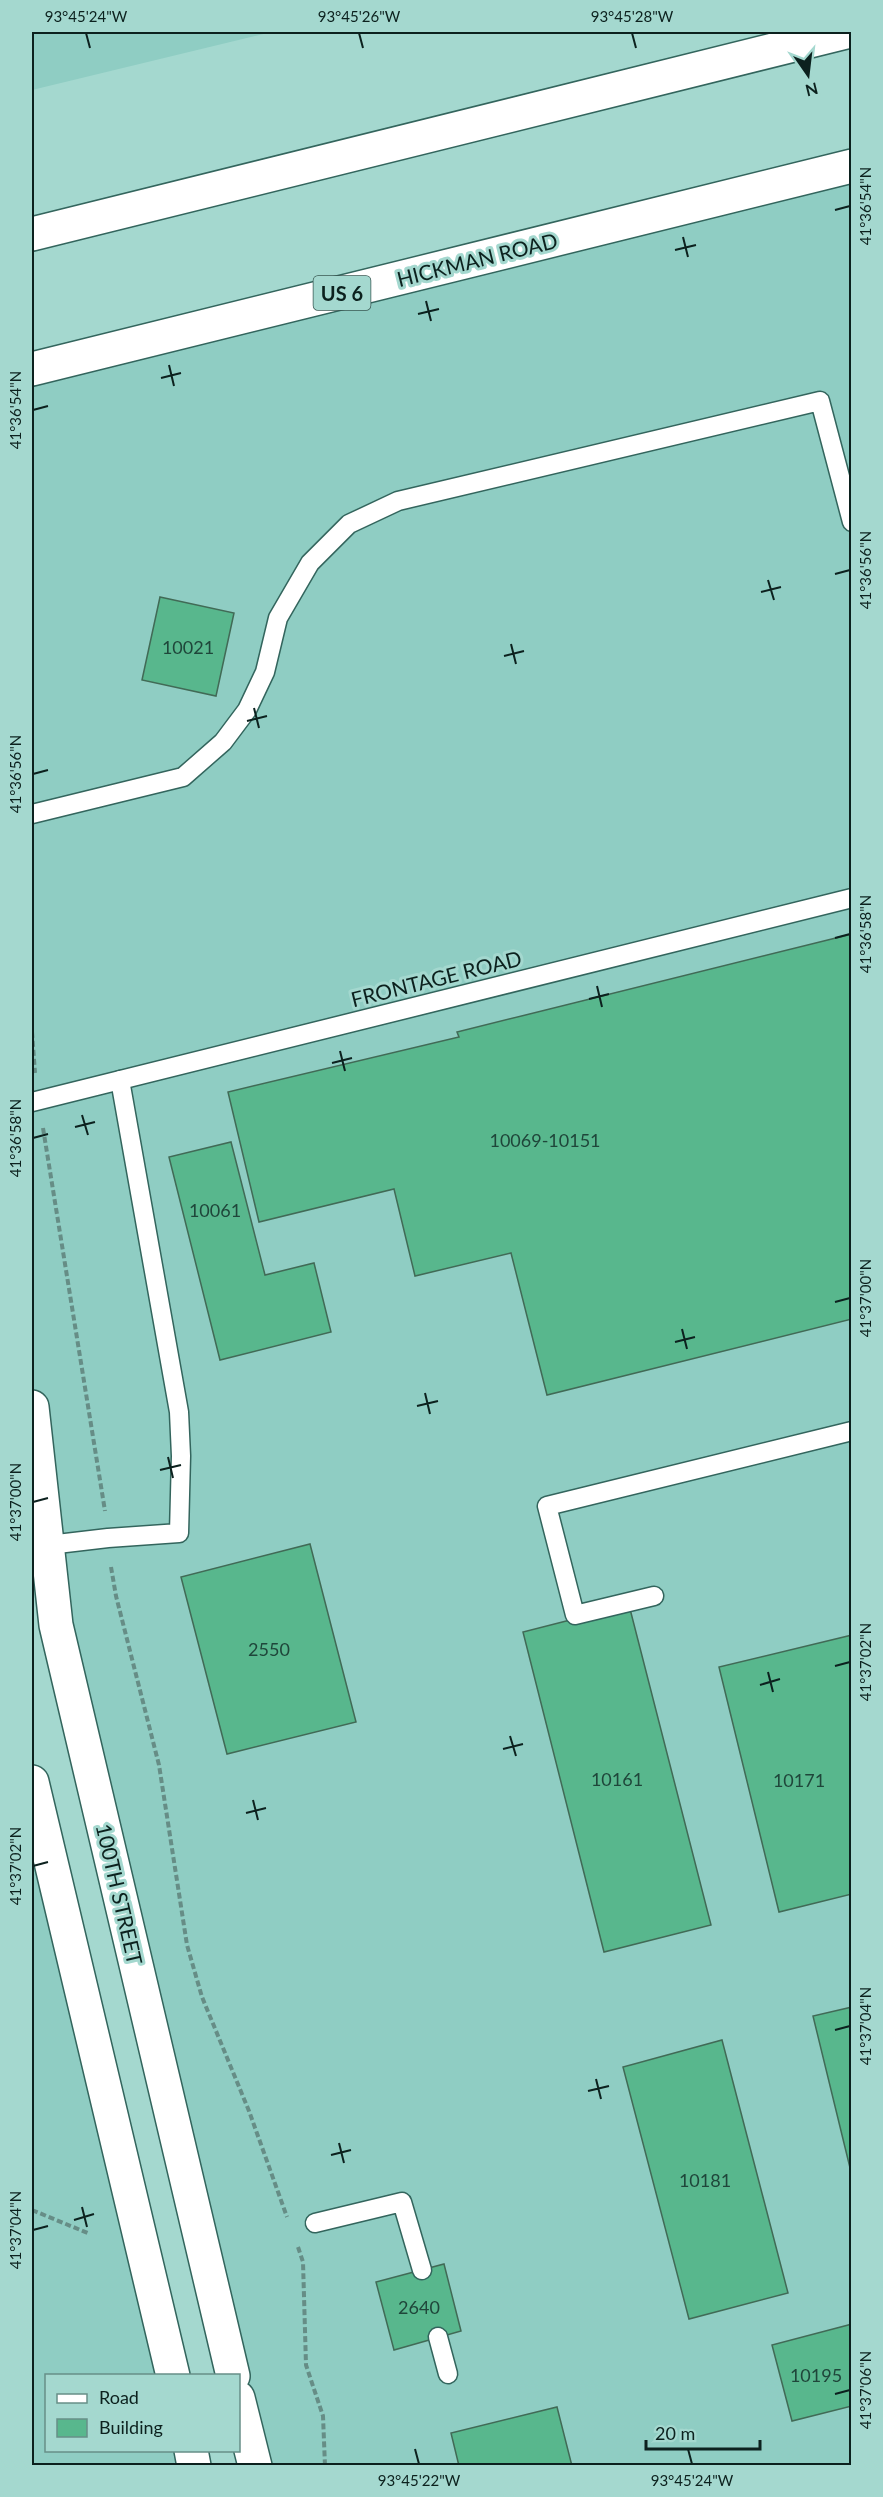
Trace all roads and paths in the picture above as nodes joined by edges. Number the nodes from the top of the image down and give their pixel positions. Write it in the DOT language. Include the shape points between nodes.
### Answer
graph roads {
  1 [pos="846,32"];
  2 [pos="852,166"];
  3 [pos="32,234"];
  4 [pos="32,369"];
  5 [pos="851,521"];
  6 [pos="32,814"];
  7 [pos="852,898"];
  8 [pos="32,1032"];
  9 [pos="120,1080"];
  10 [pos="36,1101"];
  11 [pos="32,1407"];
  12 [pos="852,1431"];
  13 [pos="108,1538"];
  14 [pos="39,1546"];
  15 [pos="654,1596"];
  16 [pos="32,1782"];
  17 [pos="32,2210"];
  18 [pos="288,2218"];
  19 [pos="315,2223"];
  20 [pos="90,2234"];
  21 [pos="295,2240"];
  22 [pos="422,2270"];
  23 [pos="438,2337"];
  24 [pos="172,2374"];
  25 [pos="233,2374"];
  26 [pos="448,2374"];
  27 [pos="240,2406"];
  28 [pos="255,2466"];
  29 [pos="325,2466"];
  1 -- 3 [label="main road"];
  2 -- 4 [label="main road, HICKMAN ROAD / US 6"];
  5 -- 6 [label="lane" via="820,401 398,501 349,524 310,563 278,618 266,672 247,710 224,742 183,777"];
  7 -- 9 [label="lane, FRONTAGE ROAD"];
  8 -- 10 [label="path"];
  9 -- 10 [label="lane, FRONTAGE ROAD"];
  9 -- 13 [label="lane" via="179,1413 179,1533"];
  10 -- 13 [label="path"];
  11 -- 14 [label="main road, 100TH STREET"];
  12 -- 15 [label="lane" via="547,1506 575,1615"];
  13 -- 14 [label="lane"];
  13 -- 18 [label="path" via="116,1596 159,1765 187,1945 201,1997"];
  14 -- 25 [label="main road, 100TH STREET"];
  16 -- 24 [label="main road"];
  17 -- 20 [label="path"];
  19 -- 22 [label="lane" via="402,2202"];
  21 -- 29 [label="path" via="303,2262 306,2365 323,2416"];
  23 -- 26 [label="lane"];
  27 -- 28 [label="main road"];
}
